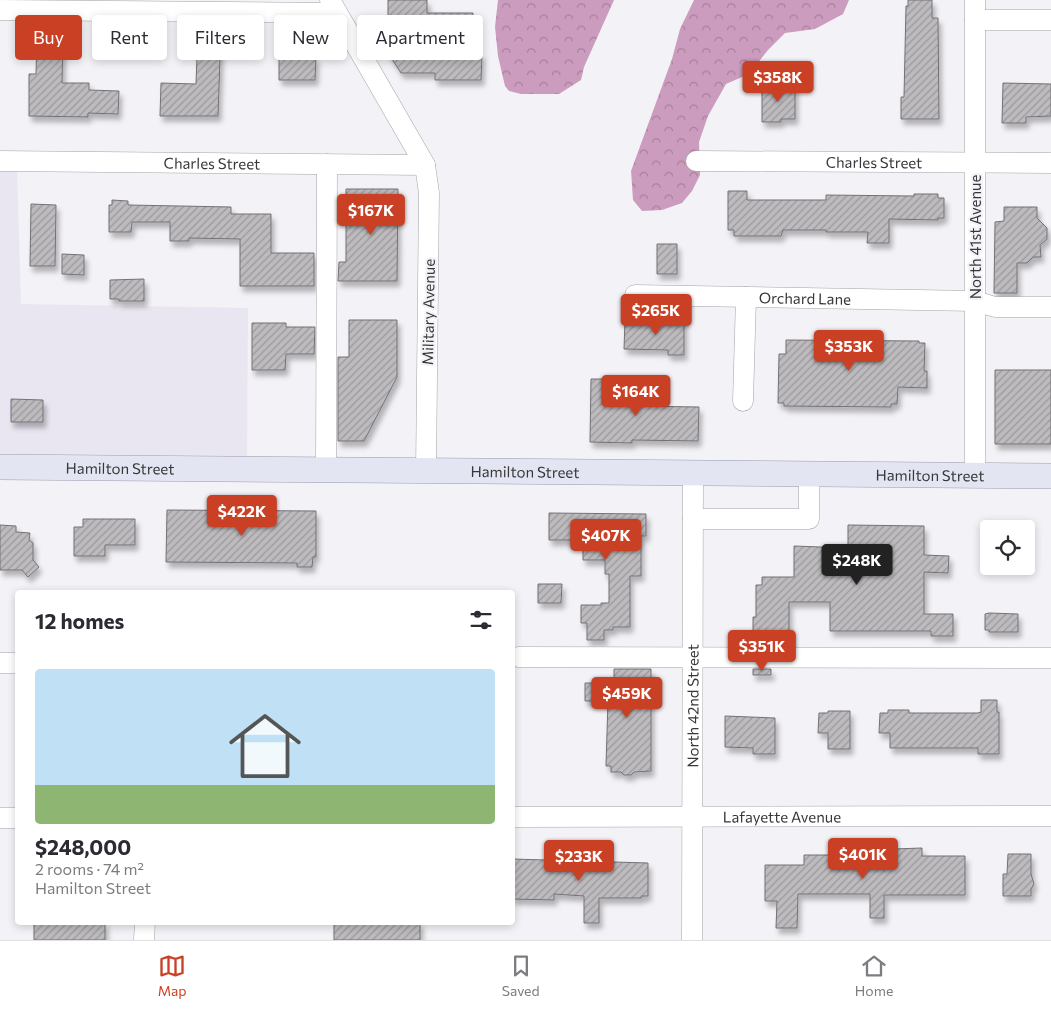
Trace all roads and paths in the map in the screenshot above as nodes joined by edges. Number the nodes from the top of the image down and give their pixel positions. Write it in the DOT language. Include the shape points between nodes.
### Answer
graph roads {
  1 [pos="334,6"];
  2 [pos="0,10"];
  3 [pos="975,10"];
  4 [pos="1051,20"];
  5 [pos="696,160"];
  6 [pos="0,161"];
  7 [pos="975,163"];
  8 [pos="1051,163"];
  9 [pos="327,164"];
  10 [pos="425,164"];
  11 [pos="635,296"];
  12 [pos="746,297"];
  13 [pos="975,301"];
  14 [pos="1051,307"];
  15 [pos="743,401"];
  16 [pos="0,467"];
  17 [pos="326,469"];
  18 [pos="426,470"];
  19 [pos="693,473"];
  20 [pos="809,474"];
  21 [pos="975,475"];
  22 [pos="1051,476"];
  23 [pos="693,519"];
  24 [pos="518,657"];
  25 [pos="693,657"];
  26 [pos="1051,658"];
  27 [pos="0,663"];
  28 [pos="15,663"];
  29 [pos="1051,816"];
  30 [pos="515,817"];
  31 [pos="692,817"];
  32 [pos="0,818"];
  33 [pos="15,818"];
  34 [pos="144,925"];
  35 [pos="144,940"];
  36 [pos="692,940"];
  1 -- 2 [label="street"];
  1 -- 10 [label="street, Military Avenue"];
  3 -- 4 [label="street"];
  3 -- 7 [label="street, North 41st Avenue"];
  5 -- 7 [label="street, Charles Street"];
  6 -- 9 [label="street, Charles Street"];
  7 -- 8 [label="street, Charles Street"];
  7 -- 13 [label="street, North 41st Avenue"];
  9 -- 10 [label="street, Charles Street"];
  9 -- 17 [label="street"];
  10 -- 18 [label="street, Military Avenue" via="430,193"];
  11 -- 12 [label="street, Orchard Lane"];
  12 -- 13 [label="street, Orchard Lane"];
  12 -- 15 [label="street"];
  13 -- 14 [label="street, Orchard Lane" via="995,307"];
  13 -- 21 [label="street, North 41st Avenue"];
  16 -- 17 [label="main road, Hamilton Street"];
  17 -- 18 [label="main road, Hamilton Street"];
  18 -- 19 [label="main road, Hamilton Street"];
  19 -- 20 [label="main road, Hamilton Street"];
  19 -- 23 [label="street, North 42nd Street"];
  20 -- 21 [label="main road, Hamilton Street"];
  20 -- 23 [label="street" via="809,519"];
  21 -- 22 [label="main road, Hamilton Street"];
  23 -- 25 [label="street, North 42nd Street"];
  24 -- 25 [label="street"];
  25 -- 26 [label="street"];
  25 -- 31 [label="street, North 42nd Street"];
  27 -- 28 [label="street"];
  29 -- 31 [label="street, Lafayette Avenue"];
  30 -- 31 [label="street, Lafayette Avenue"];
  31 -- 36 [label="street, North 42nd Street"];
  32 -- 33 [label="street"];
  34 -- 35 [label="street"];
}
